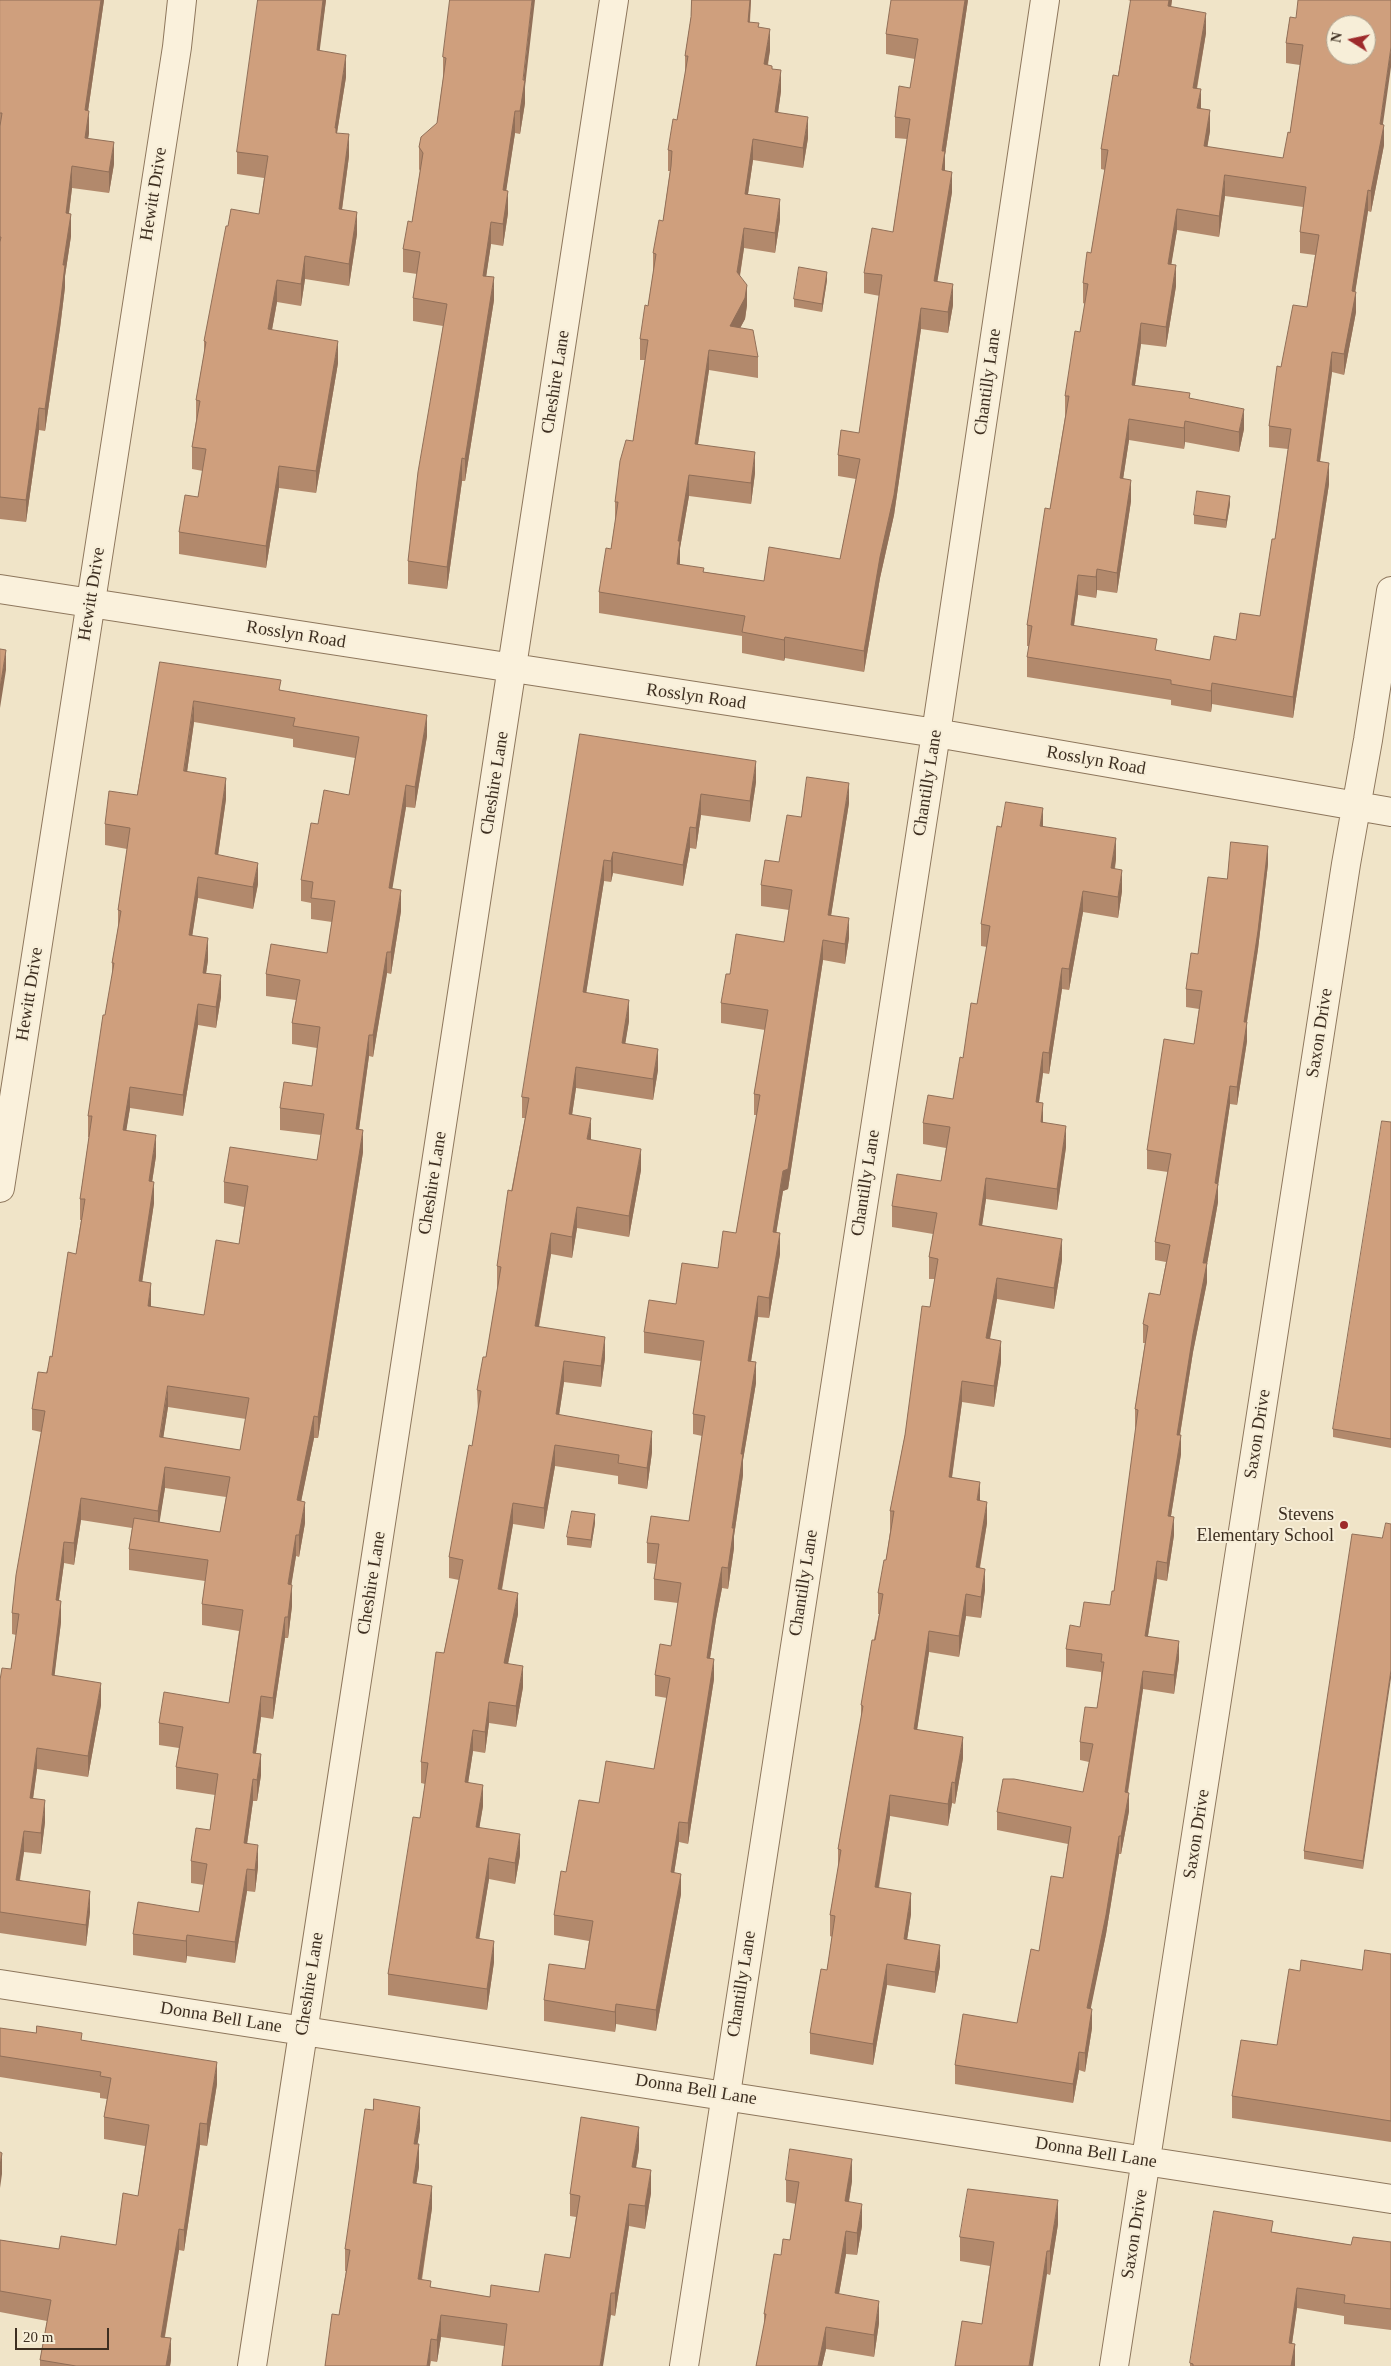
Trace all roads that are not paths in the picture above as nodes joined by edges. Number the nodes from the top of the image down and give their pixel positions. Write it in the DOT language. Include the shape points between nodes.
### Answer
graph roads {
  1 [pos="182,0"];
  2 [pos="614,0"];
  3 [pos="1045,0"];
  4 [pos="0,589"];
  5 [pos="1391,591"];
  6 [pos="91,602"];
  7 [pos="512,669"];
  8 [pos="936,733"];
  9 [pos="1355,806"];
  10 [pos="1391,812"];
  11 [pos="0,1188"];
  12 [pos="0,1984"];
  13 [pos="303,2030"];
  14 [pos="724,2095"];
  15 [pos="1147,2161"];
  16 [pos="1391,2199"];
  17 [pos="252,2366"];
  18 [pos="684,2366"];
  19 [pos="1114,2366"];
  1 -- 6 [label="street, Hewitt Drive"];
  2 -- 7 [label="street, Cheshire Lane"];
  3 -- 8 [label="street, Chantilly Lane"];
  4 -- 6 [label="street, Rosslyn Road"];
  5 -- 9 [label="street, Saxon Drive"];
  6 -- 7 [label="street, Rosslyn Road"];
  6 -- 11 [label="street, Hewitt Drive"];
  7 -- 8 [label="street, Rosslyn Road"];
  7 -- 13 [label="street, Cheshire Lane"];
  8 -- 9 [label="street, Rosslyn Road"];
  8 -- 14 [label="street, Chantilly Lane"];
  9 -- 10 [label="street, Rosslyn Road"];
  9 -- 15 [label="street, Saxon Drive"];
  12 -- 13 [label="street, Donna Bell Lane"];
  13 -- 14 [label="street, Donna Bell Lane"];
  13 -- 17 [label="street, Cheshire Lane"];
  14 -- 15 [label="street, Donna Bell Lane"];
  14 -- 18 [label="street, Chantilly Lane"];
  15 -- 16 [label="street, Donna Bell Lane"];
  15 -- 19 [label="street, Saxon Drive"];
}
